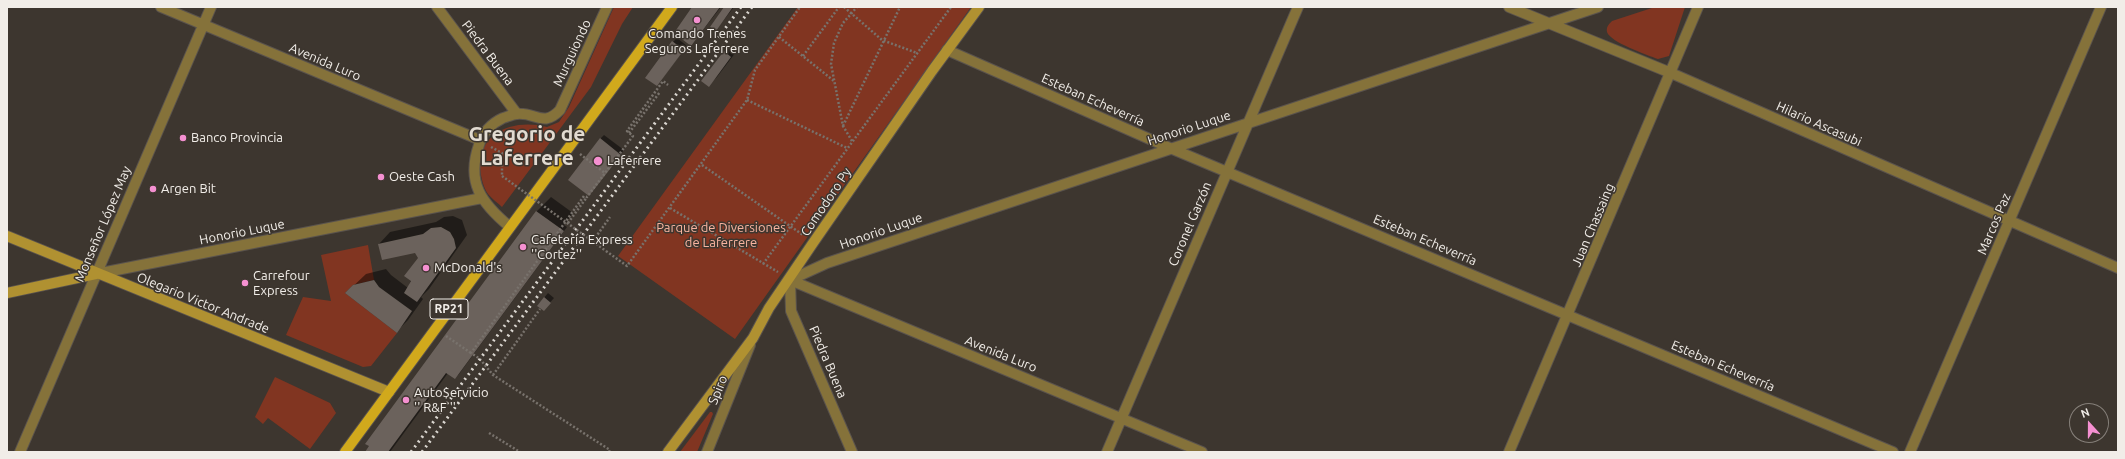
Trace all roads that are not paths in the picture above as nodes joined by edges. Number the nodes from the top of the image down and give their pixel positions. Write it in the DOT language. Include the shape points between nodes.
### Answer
graph roads {
  1 [pos="161,7"];
  2 [pos="211,7"];
  3 [pos="437,7"];
  4 [pos="607,7"];
  5 [pos="672,7"];
  6 [pos="979,7"];
  7 [pos="1298,7"];
  8 [pos="1509,7"];
  9 [pos="1598,7"];
  10 [pos="1698,7"];
  11 [pos="2101,7"];
  12 [pos="1548,23"];
  13 [pos="203,25"];
  14 [pos="947,50"];
  15 [pos="1671,73"];
  16 [pos="517,114"];
  17 [pos="1249,122"];
  18 [pos="480,140"];
  19 [pos="1170,148"];
  20 [pos="1227,170"];
  21 [pos="482,198"];
  22 [pos="2010,221"];
  23 [pos="510,227"];
  24 [pos="7,236"];
  25 [pos="2118,268"];
  26 [pos="96,274"];
  27 [pos="790,280"];
  28 [pos="7,293"];
  29 [pos="1569,314"];
  30 [pos="753,338"];
  31 [pos="389,392"];
  32 [pos="1122,417"];
  33 [pos="20,452"];
  34 [pos="345,452"];
  35 [pos="668,452"];
  36 [pos="706,452"];
  37 [pos="852,452"];
  38 [pos="1107,452"];
  39 [pos="1202,452"];
  40 [pos="1509,452"];
  41 [pos="1893,452"];
  42 [pos="1910,452"];
  1 -- 13 [label="street, Avenida Luro"];
  2 -- 13 [label="street, Monseñor López May"];
  3 -- 16 [label="street, Piedra Buena"];
  4 -- 16 [label="street, Murguiondo" via="560,110 554,116 540,120"];
  5 -- 23 [label="main road, RP21"];
  6 -- 14 [label="main road, Comodoro Py"];
  7 -- 17 [label="street, Coronel Garzón"];
  8 -- 12 [label="street, Hilario Ascasubi"];
  9 -- 12 [label="street, Honorio Luque"];
  10 -- 15 [label="street, Juan Chassaing"];
  11 -- 22 [label="street, Marcos Paz"];
  12 -- 15 [label="street, Hilario Ascasubi"];
  12 -- 17 [label="street, Honorio Luque"];
  13 -- 18 [label="street, Avenida Luro"];
  13 -- 26 [label="street, Monseñor López May"];
  14 -- 19 [label="street, Esteban Echeverría"];
  14 -- 27 [label="main road, Comodoro Py"];
  15 -- 22 [label="street, Hilario Ascasubi"];
  15 -- 29 [label="street, Juan Chassaing"];
  16 -- 18 [label="street" via="501,119 489,127"];
  17 -- 19 [label="street, Honorio Luque"];
  17 -- 20 [label="street, Coronel Garzón"];
  18 -- 21 [label="street" via="474,157 473,173"];
  19 -- 20 [label="street, Esteban Echeverría"];
  19 -- 27 [label="street, Honorio Luque" via="827,263"];
  20 -- 29 [label="street, Esteban Echeverría"];
  20 -- 32 [label="street, Coronel Garzón"];
  21 -- 23 [label="street" via="495,215"];
  21 -- 26 [label="street, Honorio Luque"];
  22 -- 25 [label="street, Hilario Ascasubi"];
  22 -- 42 [label="street, Marcos Paz"];
  23 -- 31 [label="main road, RP21"];
  24 -- 26 [label="main road, Olegario Victor Andrade"];
  26 -- 28 [label="main road, Honorio Luque"];
  26 -- 31 [label="main road, Olegario Victor Andrade"];
  26 -- 33 [label="street, Monseñor López May"];
  27 -- 30 [label="main road, Comodoro Py" via="769,308"];
  27 -- 32 [label="street, Avenida Luro"];
  27 -- 37 [label="street, Piedra Buena" via="791,311"];
  29 -- 40 [label="street, Juan Chassaing"];
  29 -- 41 [label="street, Esteban Echeverría"];
  30 -- 35 [label="main road, Comodoro Py"];
  30 -- 36 [label="street, Spiro"];
  31 -- 34 [label="main road, RP21"];
  32 -- 38 [label="street, Coronel Garzón"];
  32 -- 39 [label="street, Avenida Luro"];
}
